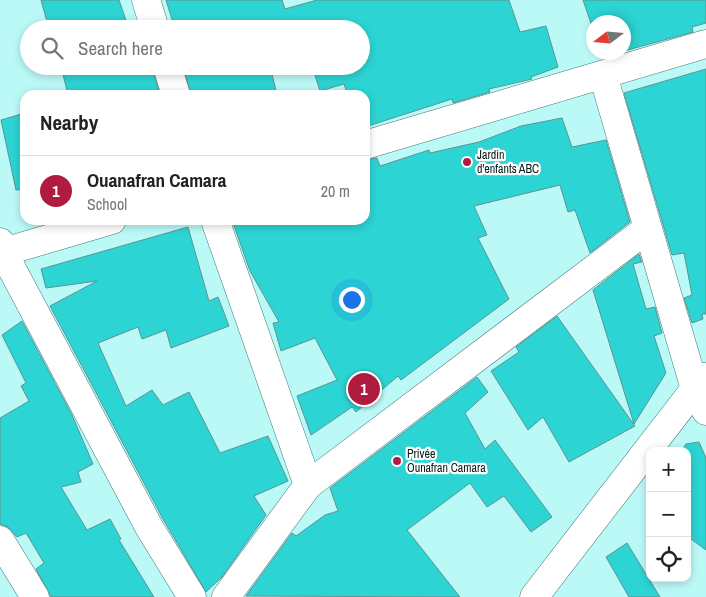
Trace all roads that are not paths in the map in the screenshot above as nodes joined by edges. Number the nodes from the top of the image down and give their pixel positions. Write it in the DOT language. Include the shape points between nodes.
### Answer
graph roads {
  1 [pos="146,0"];
  2 [pos="152,20"];
  3 [pos="706,44"];
  4 [pos="603,74"];
  5 [pos="170,75"];
  6 [pos="174,90"];
  7 [pos="370,144"];
  8 [pos="93,225"];
  9 [pos="217,225"];
  10 [pos="647,230"];
  11 [pos="1,249"];
  12 [pos="702,391"];
  13 [pos="308,486"];
  14 [pos="0,540"];
  15 [pos="35,597"];
  16 [pos="192,597"];
  17 [pos="226,597"];
  18 [pos="534,597"];
  1 -- 2 [label="street"];
  3 -- 4 [label="street"];
  4 -- 7 [label="street"];
  4 -- 10 [label="street"];
  5 -- 6 [label="street"];
  8 -- 11 [label="street"];
  9 -- 13 [label="street"];
  10 -- 12 [label="street"];
  10 -- 13 [label="street"];
  11 -- 16 [label="street" via="149,527"];
  12 -- 18 [label="street"];
  13 -- 17 [label="street"];
  14 -- 15 [label="street"];
}
